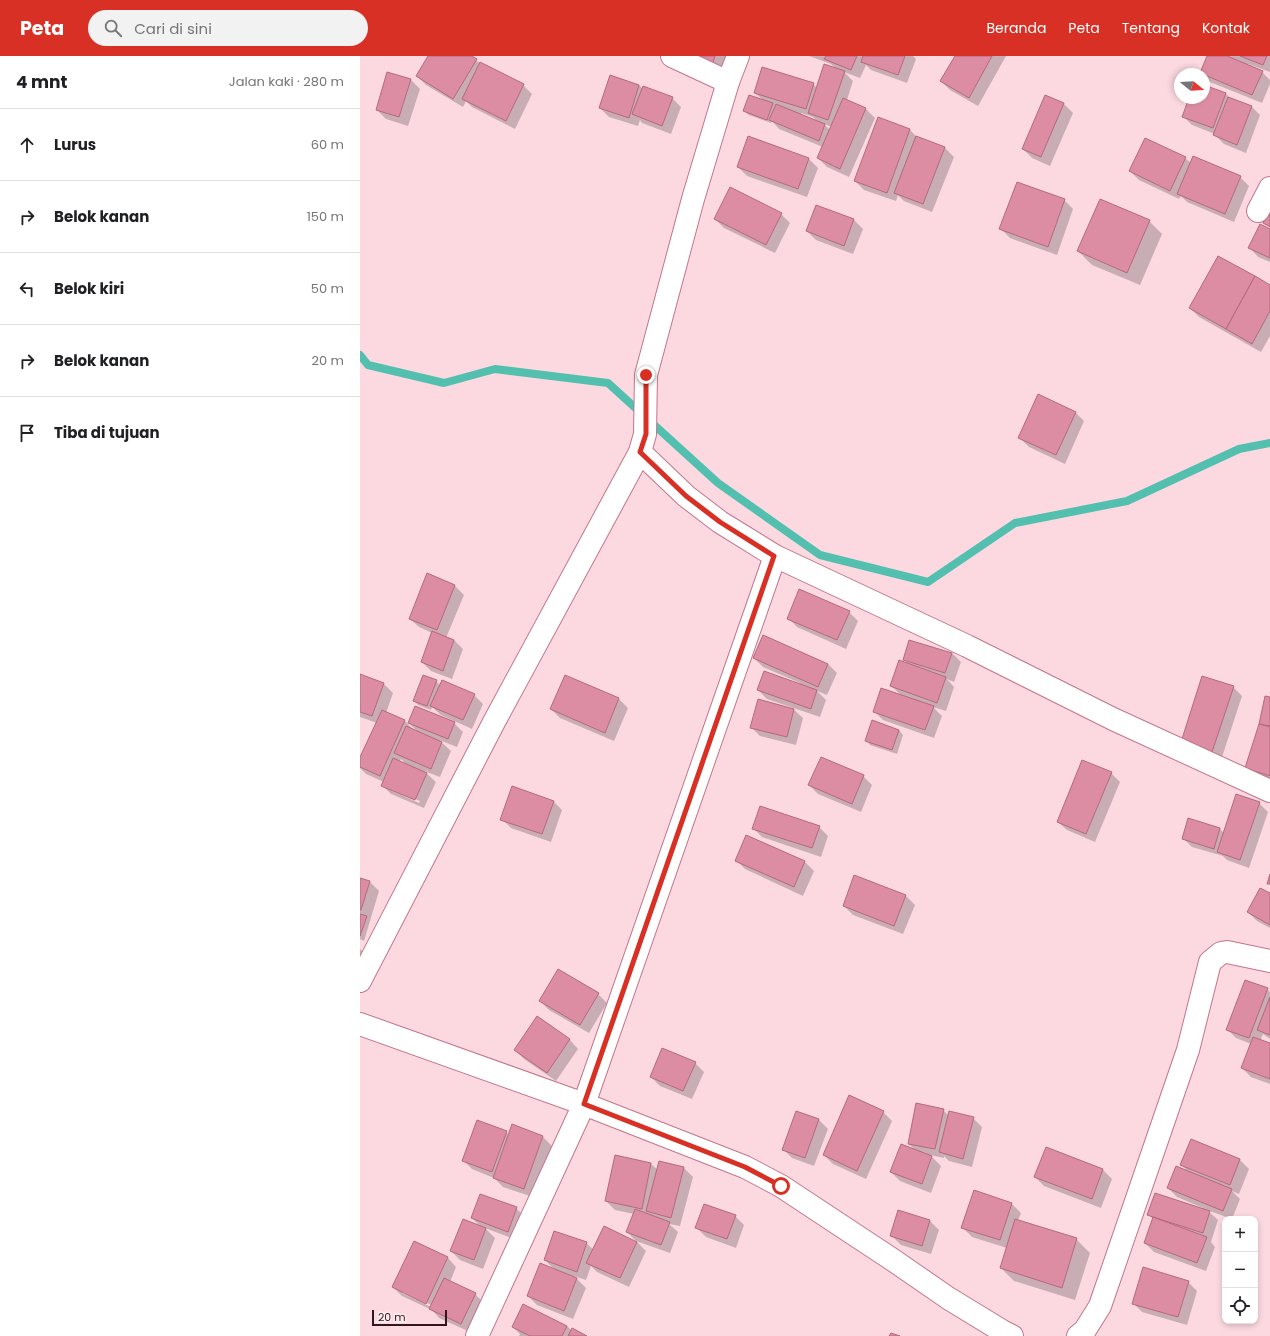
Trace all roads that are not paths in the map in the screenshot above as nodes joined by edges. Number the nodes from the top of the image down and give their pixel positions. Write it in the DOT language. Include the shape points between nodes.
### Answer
graph roads {
  1 [pos="672,56"];
  2 [pos="738,56"];
  3 [pos="728,82"];
  4 [pos="1270,188"];
  5 [pos="1258,211"];
  6 [pos="643,443"];
  7 [pos="774,556"];
  8 [pos="1270,791"];
  9 [pos="1270,961"];
  10 [pos="360,981"];
  11 [pos="360,1024"];
  12 [pos="584,1104"];
  13 [pos="477,1336"];
  14 [pos="1012,1336"];
  15 [pos="1078,1336"];
  1 -- 3 [label="street"];
  2 -- 3 [label="street"];
  3 -- 6 [label="street" via="693,199 646,375"];
  4 -- 5 [label="street"];
  6 -- 7 [label="street" via="691,500 720,522"];
  6 -- 10 [label="street"];
  7 -- 8 [label="street" via="966,646 1114,720"];
  7 -- 12 [label="street"];
  9 -- 15 [label="street" via="1227,952 1221,953 1210,962 1188,1050 1100,1306 1085,1330"];
  11 -- 12 [label="street"];
  12 -- 13 [label="street"];
  12 -- 14 [label="street" via="745,1167 781,1186 948,1298"];
}
